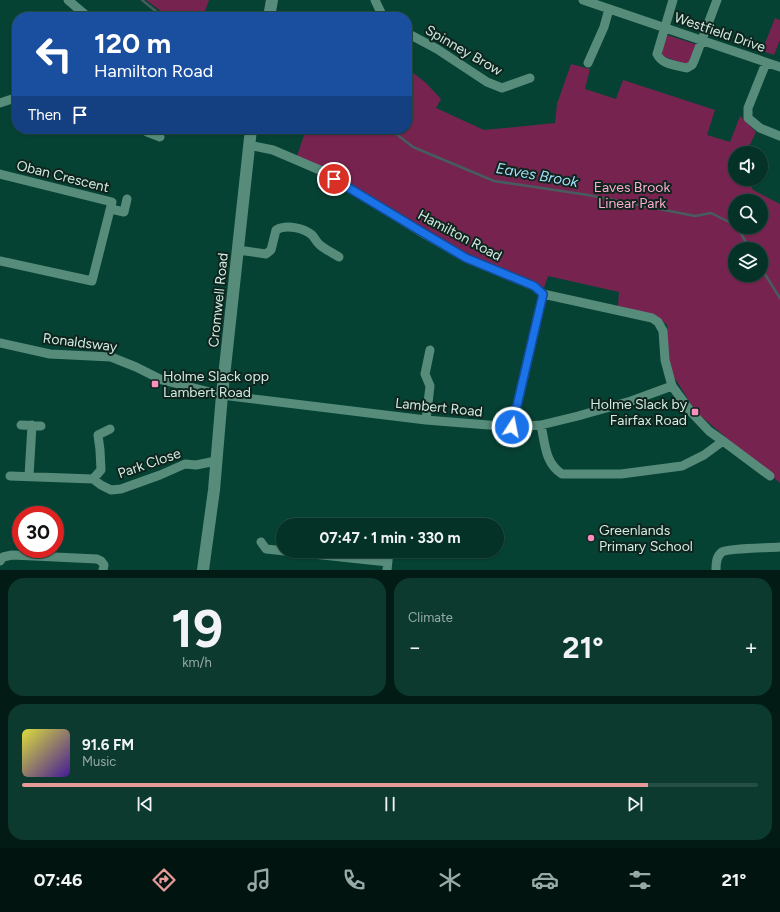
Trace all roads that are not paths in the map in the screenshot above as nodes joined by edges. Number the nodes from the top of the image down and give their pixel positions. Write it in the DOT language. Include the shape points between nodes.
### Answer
graph roads {
  1 [pos="68,0"];
  2 [pos="272,0"];
  3 [pos="374,0"];
  4 [pos="673,0"];
  5 [pos="717,0"];
  6 [pos="588,1"];
  7 [pos="609,9"];
  8 [pos="82,12"];
  9 [pos="270,12"];
  10 [pos="380,12"];
  11 [pos="664,28"];
  12 [pos="412,36"];
  13 [pos="702,41"];
  14 [pos="588,63"];
  15 [pos="766,63"];
  16 [pos="780,67"];
  17 [pos="530,78"];
  18 [pos="12,98"];
  19 [pos="0,103"];
  20 [pos="152,134"];
  21 [pos="251,134"];
  22 [pos="780,136"];
  23 [pos="160,137"];
  24 [pos="250,145"];
  25 [pos="0,174"];
  26 [pos="127,199"];
  27 [pos="111,208"];
  28 [pos="238,250"];
  29 [pos="339,257"];
  30 [pos="0,261"];
  31 [pos="543,294"];
  32 [pos="0,343"];
  33 [pos="430,350"];
  34 [pos="672,386"];
  35 [pos="222,395"];
  36 [pos="426,420"];
  37 [pos="21,425"];
  38 [pos="541,425"];
  39 [pos="512,427"];
  40 [pos="110,429"];
  41 [pos="723,441"];
  42 [pos="216,462"];
  43 [pos="10,476"];
  44 [pos="29,476"];
  45 [pos="770,476"];
  46 [pos="93,479"];
  47 [pos="261,542"];
  48 [pos="780,547"];
  49 [pos="0,561"];
  50 [pos="388,566"];
  51 [pos="103,570"];
  52 [pos="204,570"];
  53 [pos="716,570"];
  1 -- 8 [label="street"];
  2 -- 9 [label="street"];
  3 -- 10 [label="street"];
  4 -- 11 [label="street"];
  5 -- 13 [label="street"];
  6 -- 7 [label="street, Westfield Drive"];
  7 -- 11 [label="street, Westfield Drive"];
  7 -- 14 [label="street"];
  11 -- 13 [label="street, Westfield Drive"];
  11 -- 13 [label="street" via="657,54 667,63 687,68 692,65"];
  12 -- 17 [label="street, Spinney Brow" via="437,48 487,82 502,88"];
  13 -- 15 [label="street, Westfield Drive"];
  15 -- 16 [label="street, Westfield Drive"];
  15 -- 22 [label="street" via="748,108 748,118 760,128"];
  18 -- 19 [label="street"];
  20 -- 23 [label="street"];
  21 -- 24 [label="street, Cromwell Road"];
  24 -- 28 [label="street, Cromwell Road"];
  24 -- 31 [label="street, Hamilton Road" via="273,150 322,171 466,258 534,286"];
  25 -- 27 [label="street, Oban Crescent" via="112,202"];
  26 -- 27 [label="street" via="124,212"];
  27 -- 30 [label="street, Oban Crescent" via="92,281"];
  28 -- 29 [label="street" via="266,254 271,250 276,230 290,227 308,232 318,244"];
  28 -- 35 [label="street, Cromwell Road"];
  31 -- 34 [label="street, Hamilton Road" via="652,318 658,322 663,331 665,360"];
  31 -- 39 [label="street"];
  32 -- 35 [label="street, Ronaldsway" via="50,354 111,357 162,380"];
  33 -- 36 [label="street" via="425,374 430,386"];
  34 -- 38 [label="street, Lambert Road" via="631,401"];
  34 -- 41 [label="street" via="691,412"];
  35 -- 36 [label="street, Lambert Road"];
  35 -- 42 [label="street, Cromwell Road"];
  36 -- 39 [label="street, Lambert Road"];
  37 -- 44 [label="street" via="36,426"];
  38 -- 39 [label="street, Lambert Road"];
  38 -- 41 [label="street" via="550,462 562,474 621,474 682,466 704,455"];
  40 -- 46 [label="street, Park Close" via="98,435 101,470"];
  41 -- 45 [label="street"];
  42 -- 46 [label="street, Park Close" via="185,464 121,489 111,490"];
  42 -- 52 [label="street, Cromwell Road"];
  43 -- 44 [label="street, Park Close"];
  44 -- 46 [label="street, Park Close"];
  47 -- 50 [label="street" via="266,549"];
  48 -- 53 [label="street" via="722,552 718,557"];
  49 -- 51 [label="street" via="3,556 12,554 97,559 104,565"];
}
